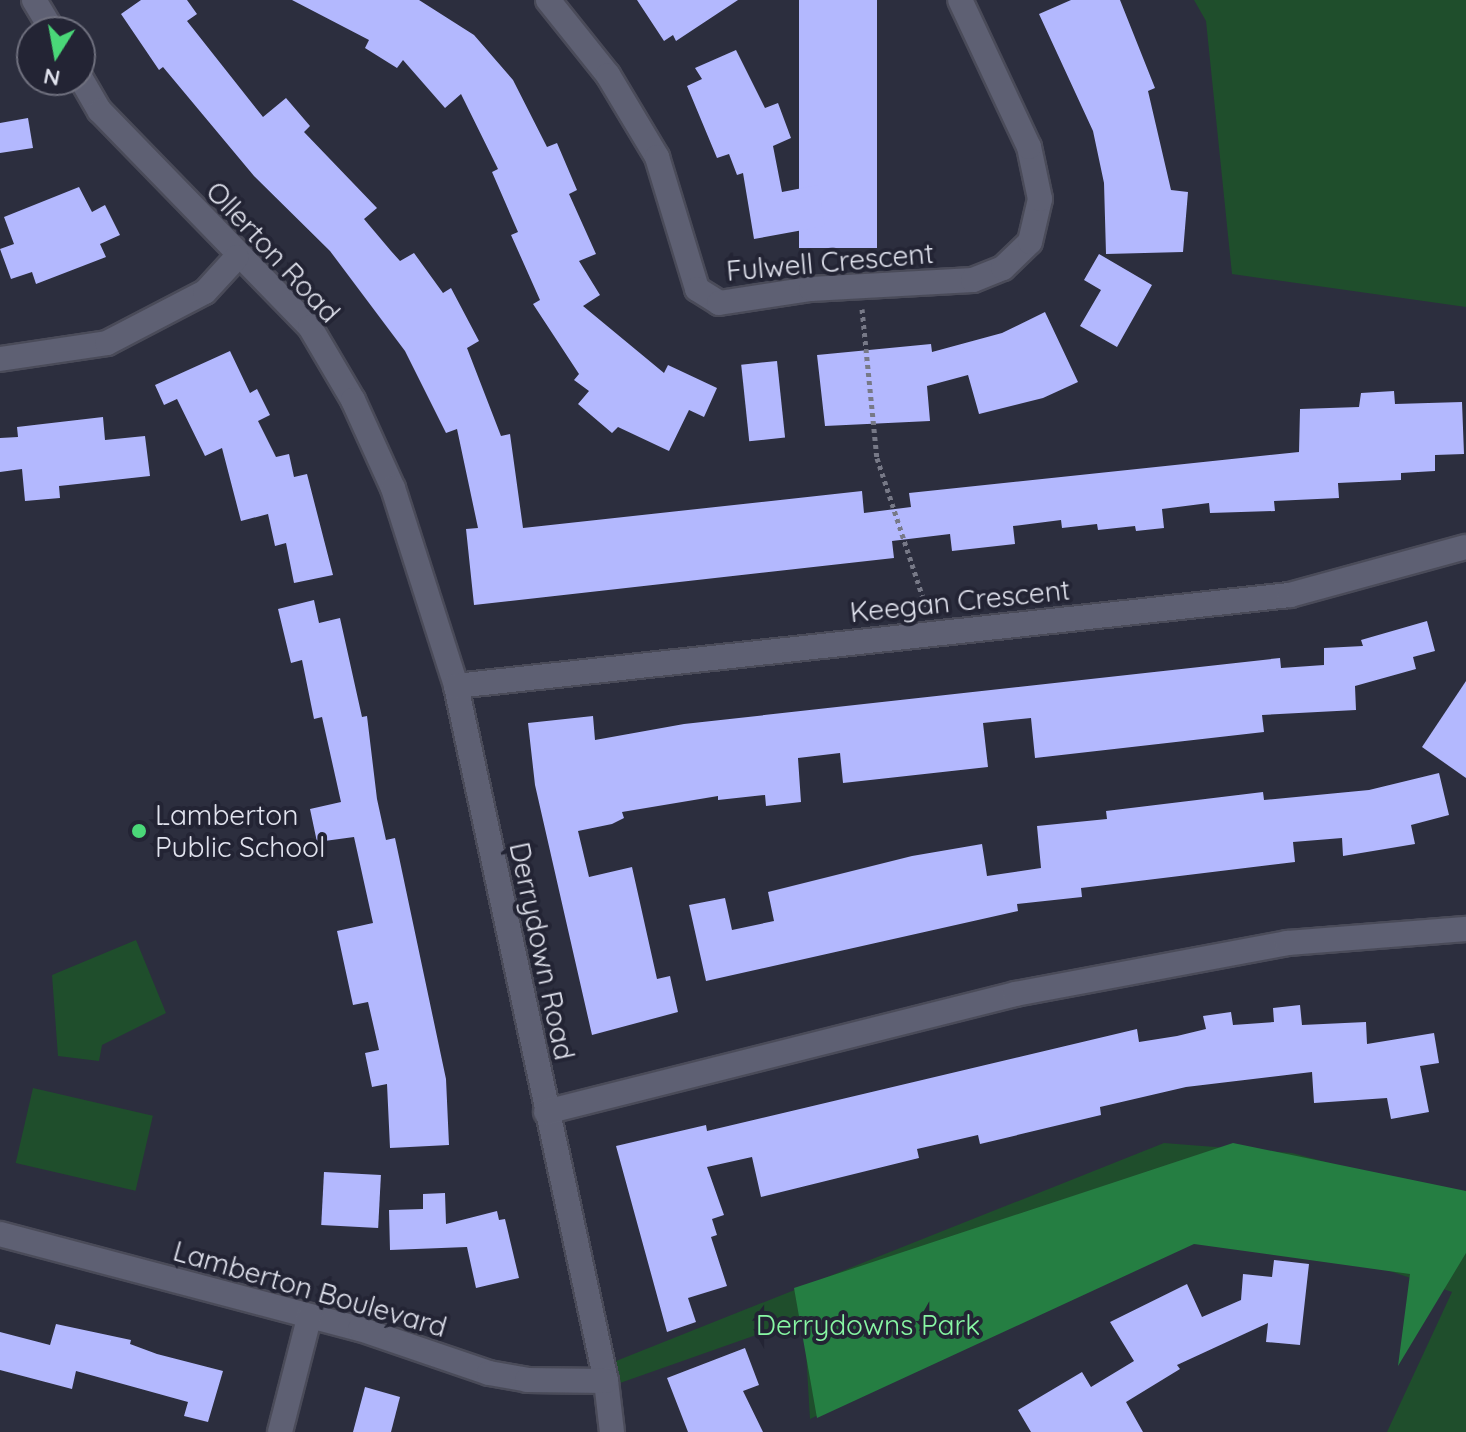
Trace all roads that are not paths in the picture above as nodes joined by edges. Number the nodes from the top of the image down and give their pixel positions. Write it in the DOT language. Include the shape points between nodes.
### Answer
graph roads {
  1 [pos="548,0"];
  2 [pos="960,0"];
  3 [pos="91,96"];
  4 [pos="237,257"];
  5 [pos="0,359"];
  6 [pos="393,488"];
  7 [pos="1466,547"];
  8 [pos="456,686"];
  9 [pos="1466,929"];
  10 [pos="546,1112"];
  11 [pos="0,1234"];
  12 [pos="309,1318"];
  13 [pos="606,1381"];
  14 [pos="280,1432"];
  15 [pos="612,1432"];
  1 -- 2 [label="street, Fulwell Crescent" via="608,75 657,157 697,289 719,303 860,286 973,280 1003,268 1030,242 1040,199 1029,147"];
  3 -- 4 [label="street, Ollerton Road"];
  4 -- 5 [label="street" via="205,292 107,343"];
  4 -- 6 [label="street, Ollerton Road" via="310,327 353,400"];
  6 -- 8 [label="street, Derrydown Road"];
  7 -- 8 [label="street, Keegan Crescent" via="1290,595"];
  8 -- 10 [label="street, Derrydown Road"];
  9 -- 10 [label="street" via="1287,943 1000,997"];
  10 -- 13 [label="street, Derrydown Road"];
  11 -- 12 [label="street, Lamberton Boulevard"];
  12 -- 13 [label="street, Lamberton Boulevard" via="360,1329 489,1373 527,1380"];
  12 -- 14 [label="street"];
  13 -- 15 [label="street, Derrydown Road"];
}
